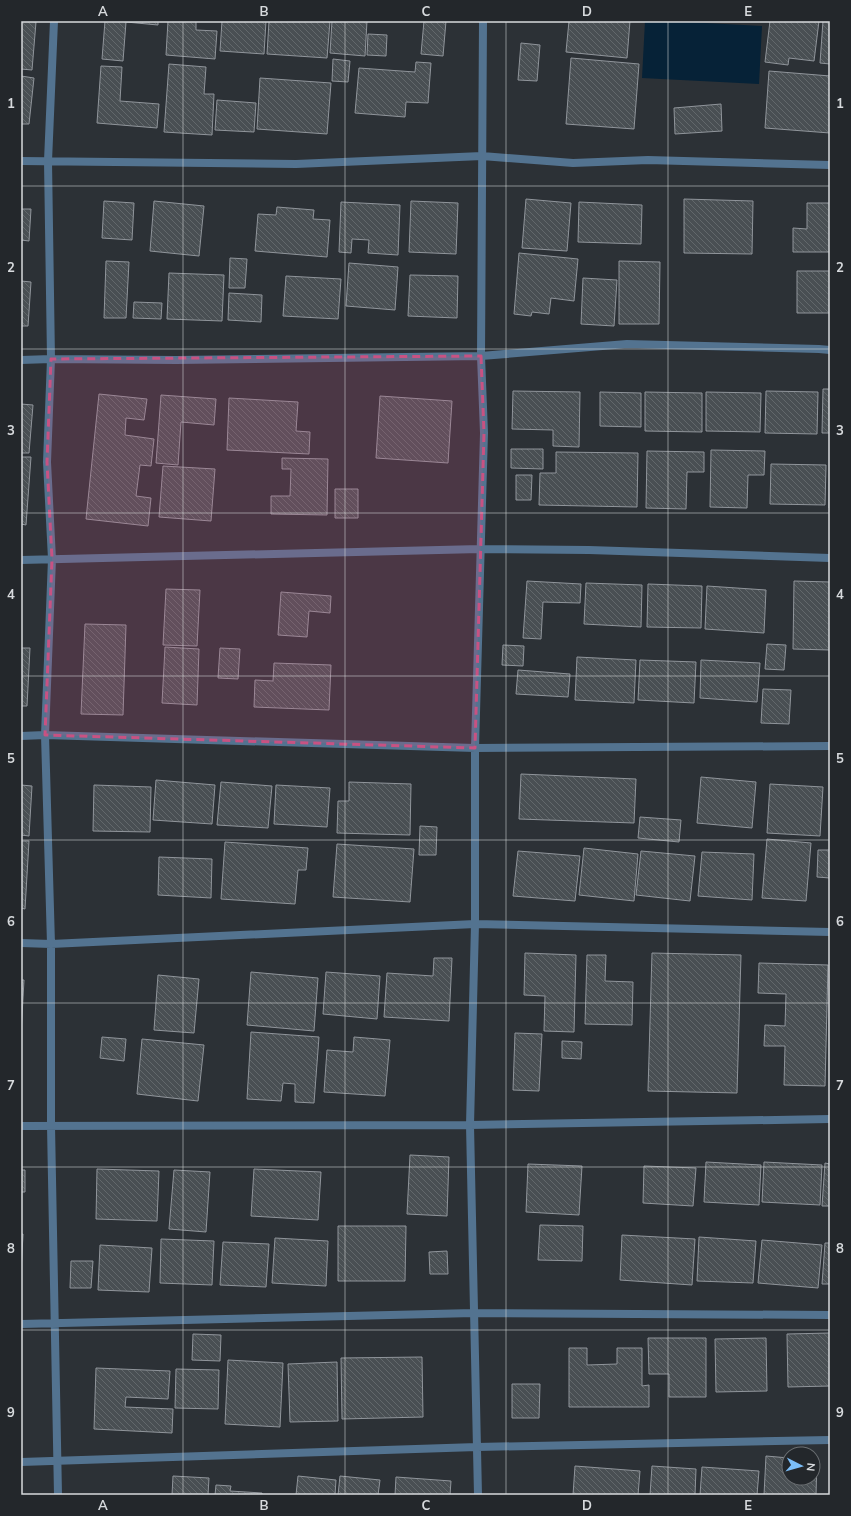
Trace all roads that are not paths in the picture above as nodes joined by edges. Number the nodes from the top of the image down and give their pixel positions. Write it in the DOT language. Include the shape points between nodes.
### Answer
graph roads {
  1 [pos="54,21"];
  2 [pos="483,21"];
  3 [pos="482,156"];
  4 [pos="21,161"];
  5 [pos="48,161"];
  6 [pos="830,165"];
  7 [pos="830,350"];
  8 [pos="481,356"];
  9 [pos="51,359"];
  10 [pos="21,360"];
  11 [pos="480,549"];
  12 [pos="830,558"];
  13 [pos="52,559"];
  14 [pos="21,560"];
  15 [pos="45,735"];
  16 [pos="21,736"];
  17 [pos="830,746"];
  18 [pos="474,748"];
  19 [pos="475,924"];
  20 [pos="830,932"];
  21 [pos="21,943"];
  22 [pos="51,944"];
  23 [pos="830,1119"];
  24 [pos="470,1125"];
  25 [pos="21,1126"];
  26 [pos="52,1126"];
  27 [pos="474,1314"];
  28 [pos="830,1315"];
  29 [pos="21,1324"];
  30 [pos="55,1324"];
  31 [pos="830,1440"];
  32 [pos="477,1447"];
  33 [pos="21,1462"];
  34 [pos="57,1462"];
  35 [pos="58,1495"];
  36 [pos="478,1495"];
  1 -- 5 [label="street"];
  2 -- 3 [label="street"];
  3 -- 5 [label="street" via="296,164"];
  3 -- 6 [label="street" via="573,163 648,160"];
  3 -- 8 [label="street"];
  4 -- 5 [label="street"];
  5 -- 9 [label="street"];
  7 -- 8 [label="street" via="627,344"];
  8 -- 9 [label="street"];
  8 -- 11 [label="street" via="484,433"];
  9 -- 10 [label="street"];
  9 -- 13 [label="street" via="47,462"];
  11 -- 12 [label="street"];
  11 -- 13 [label="street"];
  11 -- 18 [label="street"];
  13 -- 14 [label="street"];
  13 -- 15 [label="street"];
  15 -- 16 [label="street"];
  15 -- 18 [label="street"];
  15 -- 22 [label="street"];
  17 -- 18 [label="street"];
  18 -- 19 [label="street"];
  19 -- 20 [label="street"];
  19 -- 22 [label="street"];
  19 -- 24 [label="street"];
  21 -- 22 [label="street"];
  22 -- 26 [label="street"];
  23 -- 24 [label="street"];
  24 -- 26 [label="street"];
  24 -- 27 [label="street"];
  25 -- 26 [label="street"];
  26 -- 30 [label="street"];
  27 -- 28 [label="street"];
  27 -- 30 [label="street"];
  27 -- 32 [label="street"];
  29 -- 30 [label="street"];
  30 -- 34 [label="street"];
  31 -- 32 [label="street"];
  32 -- 34 [label="street"];
  32 -- 36 [label="street"];
  33 -- 34 [label="street"];
  34 -- 35 [label="street"];
}
